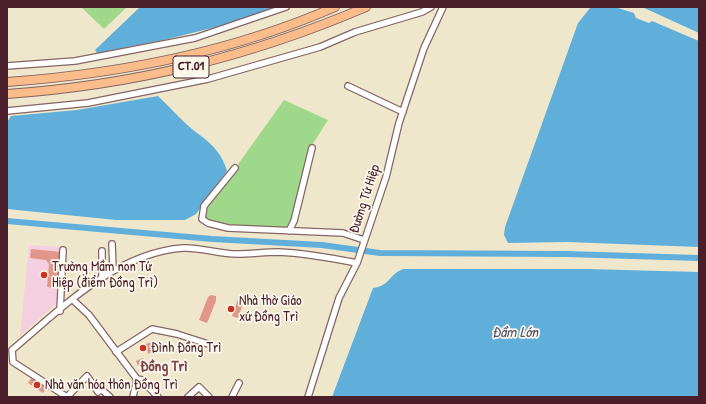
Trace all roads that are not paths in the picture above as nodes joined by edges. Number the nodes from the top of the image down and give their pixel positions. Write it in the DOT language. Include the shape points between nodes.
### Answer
graph roads {
  1 [pos="286,7"];
  2 [pos="335,7"];
  3 [pos="366,7"];
  4 [pos="431,7"];
  5 [pos="443,7"];
  6 [pos="7,66"];
  7 [pos="7,82"];
  8 [pos="348,86"];
  9 [pos="7,94"];
  10 [pos="7,111"];
  11 [pos="403,112"];
  12 [pos="312,148"];
  13 [pos="235,168"];
  14 [pos="289,231"];
  15 [pos="364,240"];
  16 [pos="112,244"];
  17 [pos="63,250"];
  18 [pos="102,251"];
  19 [pos="357,261"];
  20 [pos="114,270"];
  21 [pos="102,279"];
  22 [pos="73,300"];
  23 [pos="60,311"];
  24 [pos="208,344"];
  25 [pos="116,352"];
  26 [pos="137,378"];
  27 [pos="239,383"];
  28 [pos="67,397"];
  29 [pos="110,397"];
  30 [pos="132,397"];
  31 [pos="158,397"];
  32 [pos="188,397"];
  33 [pos="209,397"];
  34 [pos="232,397"];
  35 [pos="308,397"];
  1 -- 6 [label="street" via="195,38 74,61"];
  2 -- 7 [label="highway, CT.01" via="255,36 186,56 99,73"];
  3 -- 9 [label="highway, CT.01" via="260,48 179,70 98,85"];
  4 -- 10 [label="street" via="355,32 320,47 208,79 88,103"];
  5 -- 11 [label="street, Đường Tứ Hiệp" via="424,48"];
  8 -- 11 [label="street"];
  11 -- 15 [label="street, Đường Tứ Hiệp" via="386,176"];
  12 -- 14 [label="street" via="294,221"];
  13 -- 14 [label="street" via="204,206 202,219 228,228"];
  14 -- 15 [label="street" via="343,233"];
  15 -- 19 [label="street, Đường Tứ Hiệp"];
  16 -- 20 [label="street"];
  17 -- 23 [label="street"];
  18 -- 21 [label="street"];
  19 -- 20 [label="street" via="308,254 238,254 184,248 155,252"];
  19 -- 35 [label="street, Đường Tứ Hiệp" via="340,298"];
  20 -- 21 [label="street"];
  21 -- 22 [label="street"];
  22 -- 23 [label="street"];
  22 -- 25 [label="street" via="89,315"];
  23 -- 28 [label="street" via="12,350 12,357 13,362"];
  24 -- 25 [label="street" via="152,329"];
  25 -- 26 [label="street"];
  26 -- 30 [label="street"];
  26 -- 31 [label="street"];
  27 -- 34 [label="street"];
  28 -- 29 [label="street" via="87,376 98,392 101,389"];
  32 -- 33 [label="street" via="199,387"];
}
